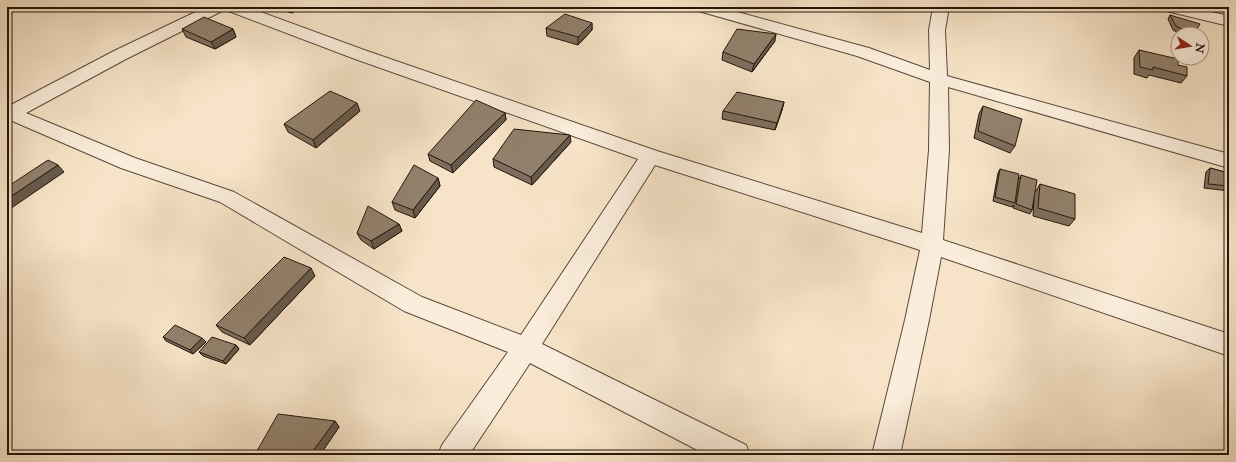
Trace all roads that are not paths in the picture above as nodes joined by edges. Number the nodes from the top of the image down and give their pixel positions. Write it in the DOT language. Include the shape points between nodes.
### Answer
graph roads {
  1 [pos="218,7"];
  2 [pos="232,7"];
  3 [pos="701,7"];
  4 [pos="942,7"];
  5 [pos="1168,7"];
  6 [pos="1226,20"];
  7 [pos="939,79"];
  8 [pos="9,114"];
  9 [pos="650,156"];
  10 [pos="1229,161"];
  11 [pos="932,245"];
  12 [pos="1229,345"];
  13 [pos="526,348"];
  14 [pos="452,455"];
  15 [pos="736,455"];
  16 [pos="886,455"];
  1 -- 8 [label="street"];
  2 -- 9 [label="street" via="391,66"];
  3 -- 7 [label="street" via="863,52"];
  4 -- 7 [label="street" via="937,30"];
  5 -- 6 [label="street"];
  7 -- 10 [label="street"];
  7 -- 11 [label="street" via="939,150"];
  8 -- 13 [label="street" via="128,163 227,197 413,304"];
  9 -- 11 [label="street"];
  9 -- 13 [label="street"];
  11 -- 12 [label="street"];
  11 -- 16 [label="street"];
  13 -- 14 [label="street"];
  13 -- 15 [label="street"];
}
